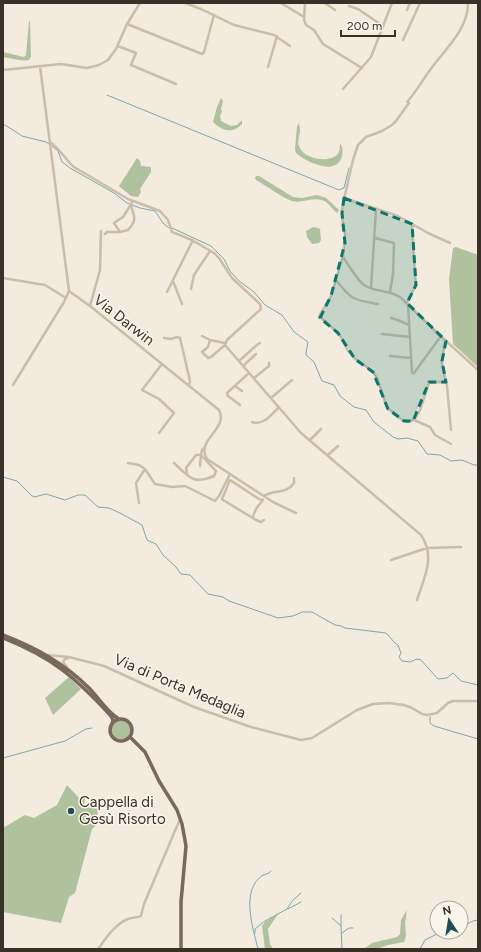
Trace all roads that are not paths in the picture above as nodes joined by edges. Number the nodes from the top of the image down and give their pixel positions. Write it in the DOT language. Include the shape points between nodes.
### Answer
graph roads {
  1 [pos="140,3"];
  2 [pos="185,3"];
  3 [pos="281,3"];
  4 [pos="305,3"];
  5 [pos="325,3"];
  6 [pos="392,3"];
  7 [pos="410,3"];
  8 [pos="420,3"];
  9 [pos="468,3"];
  10 [pos="349,6"];
  11 [pos="334,10"];
  12 [pos="407,10"];
  13 [pos="214,15"];
  14 [pos="305,17"];
  15 [pos="127,24"];
  16 [pos="383,26"];
  17 [pos="277,36"];
  18 [pos="403,40"];
  19 [pos="118,46"];
  20 [pos="290,46"];
  21 [pos="40,66"];
  22 [pos="268,67"];
  23 [pos="362,68"];
  24 [pos="3,70"];
  25 [pos="176,84"];
  26 [pos="343,89"];
  27 [pos="50,142"];
  28 [pos="344,198"];
  29 [pos="131,204"];
  30 [pos="376,210"];
  31 [pos="412,224"];
  32 [pos="101,231"];
  33 [pos="120,232"];
  34 [pos="105,234"];
  35 [pos="374,238"];
  36 [pos="193,240"];
  37 [pos="450,243"];
  38 [pos="210,251"];
  39 [pos="343,256"];
  40 [pos="3,278"];
  41 [pos="172,280"];
  42 [pos="336,280"];
  43 [pos="371,288"];
  44 [pos="191,289"];
  45 [pos="69,292"];
  46 [pos="167,292"];
  47 [pos="390,292"];
  48 [pos="66,298"];
  49 [pos="407,303"];
  50 [pos="182,304"];
  51 [pos="378,304"];
  52 [pos="90,306"];
  53 [pos="391,318"];
  54 [pos="409,326"];
  55 [pos="382,334"];
  56 [pos="202,336"];
  57 [pos="410,336"];
  58 [pos="441,336"];
  59 [pos="164,338"];
  60 [pos="210,340"];
  61 [pos="446,341"];
  62 [pos="225,344"];
  63 [pos="260,344"];
  64 [pos="256,354"];
  65 [pos="390,356"];
  66 [pos="411,358"];
  67 [pos="239,361"];
  68 [pos="269,363"];
  69 [pos="162,364"];
  70 [pos="243,366"];
  71 [pos="478,370"];
  72 [pos="249,373"];
  73 [pos="254,378"];
  74 [pos="292,380"];
  75 [pos="446,382"];
  76 [pos="13,385"];
  77 [pos="189,386"];
  78 [pos="235,386"];
  79 [pos="242,391"];
  80 [pos="271,398"];
  81 [pos="240,405"];
  82 [pos="279,407"];
  83 [pos="414,420"];
  84 [pos="252,422"];
  85 [pos="321,429"];
  86 [pos="451,430"];
  87 [pos="159,433"];
  88 [pos="310,440"];
  89 [pos="451,444"];
  90 [pos="338,446"];
  91 [pos="204,448"];
  92 [pos="328,455"];
  93 [pos="201,456"];
  94 [pos="128,462"];
  95 [pos="174,464"];
  96 [pos="200,466"];
  97 [pos="146,470"];
  98 [pos="186,474"];
  99 [pos="230,474"];
  100 [pos="294,478"];
  101 [pos="264,496"];
  102 [pos="267,498"];
  103 [pos="263,500"];
  104 [pos="139,502"];
  105 [pos="296,513"];
  106 [pos="253,518"];
  107 [pos="264,520"];
  108 [pos="427,548"];
  109 [pos="461,548"];
  110 [pos="391,560"];
  111 [pos="417,600"];
  112 [pos="3,636"];
  113 [pos="45,654"];
  114 [pos="72,659"];
  115 [pos="70,671"];
  116 [pos="478,701"];
  117 [pos="119,719"];
  118 [pos="112,724"];
  119 [pos="130,737"];
  120 [pos="180,819"];
  121 [pos="98,949"];
  122 [pos="181,949"];
  1 -- 15 [label="street"];
  2 -- 13 [label="street"];
  3 -- 14 [label="street"];
  4 -- 14 [label="street"];
  5 -- 11 [label="street"];
  6 -- 16 [label="street"];
  7 -- 12 [label="street"];
  8 -- 18 [label="street"];
  9 -- 28 [label="street" via="460,30 430,69 396,121 382,131 366,137 358,145"];
  10 -- 16 [label="street"];
  13 -- 15 [label="street" via="202,54"];
  13 -- 17 [label="street" via="234,25"];
  14 -- 23 [label="street" via="306,25 314,30 323,44"];
  15 -- 19 [label="street"];
  16 -- 23 [label="street" via="371,58"];
  17 -- 20 [label="street"];
  17 -- 22 [label="street"];
  19 -- 21 [label="street" via="108,60 95,67 84,68 63,64"];
  19 -- 25 [label="street" via="136,53 131,65"];
  21 -- 24 [label="street"];
  21 -- 27 [label="street"];
  23 -- 26 [label="street"];
  27 -- 29 [label="street" via="74,167"];
  27 -- 45 [label="street"];
  28 -- 30 [label="street"];
  28 -- 39 [label="street"];
  29 -- 33 [label="street" via="134,221 128,230"];
  29 -- 33 [label="street" via="123,217 114,223"];
  29 -- 36 [label="street" via="160,211 174,233"];
  30 -- 31 [label="street" via="398,216"];
  30 -- 35 [label="street"];
  31 -- 37 [label="street"];
  31 -- 49 [label="street" via="416,285"];
  32 -- 52 [label="street" via="100,270"];
  33 -- 34 [label="street" via="110,231"];
  35 -- 43 [label="street"];
  35 -- 47 [label="street" via="394,243"];
  36 -- 38 [label="street"];
  36 -- 41 [label="street"];
  38 -- 44 [label="street" via="194,275"];
  38 -- 62 [label="street" via="261,307"];
  39 -- 42 [label="street"];
  39 -- 43 [label="street" via="361,283"];
  40 -- 48 [label="street" via="45,285"];
  41 -- 46 [label="street"];
  41 -- 50 [label="street"];
  42 -- 51 [label="street" via="352,298"];
  42 -- 83 [label="street" via="320,318 338,333 355,359 373,372 389,410 404,421"];
  43 -- 47 [label="street"];
  45 -- 48 [label="street"];
  45 -- 52 [label="street, Via Darwin"];
  47 -- 49 [label="street"];
  48 -- 76 [label="street"];
  49 -- 54 [label="street"];
  49 -- 58 [label="street"];
  52 -- 69 [label="street, Via Darwin"];
  53 -- 54 [label="street"];
  54 -- 57 [label="street"];
  55 -- 57 [label="street"];
  56 -- 60 [label="street"];
  57 -- 66 [label="street"];
  58 -- 61 [label="street"];
  58 -- 66 [label="street" via="414,373 411,372"];
  59 -- 77 [label="street" via="180,338"];
  60 -- 62 [label="street"];
  60 -- 62 [label="street" via="208,347 202,352 208,358"];
  61 -- 71 [label="street"];
  61 -- 75 [label="street" via="442,361"];
  62 -- 67 [label="street"];
  63 -- 67 [label="street"];
  64 -- 70 [label="street"];
  65 -- 66 [label="street"];
  67 -- 70 [label="street"];
  68 -- 73 [label="street" via="269,366"];
  69 -- 77 [label="street, Via Darwin"];
  69 -- 87 [label="street" via="142,390 174,413"];
  70 -- 72 [label="street"];
  72 -- 73 [label="street"];
  72 -- 78 [label="street"];
  73 -- 80 [label="street"];
  74 -- 80 [label="street"];
  75 -- 83 [label="street" via="429,384"];
  75 -- 86 [label="street"];
  77 -- 91 [label="street, Via Darwin" via="221,414 219,424"];
  78 -- 79 [label="street"];
  78 -- 81 [label="street" via="227,395"];
  80 -- 82 [label="street"];
  82 -- 84 [label="street" via="261,423"];
  82 -- 88 [label="street"];
  83 -- 89 [label="street" via="430,427 435,434"];
  85 -- 88 [label="street"];
  88 -- 92 [label="street"];
  90 -- 92 [label="street"];
  91 -- 93 [label="street"];
  91 -- 99 [label="street" via="207,459"];
  92 -- 108 [label="street" via="416,530"];
  93 -- 96 [label="street"];
  93 -- 98 [label="street" via="195,456 186,468"];
  93 -- 98 [label="street" via="216,470 214,476 200,480"];
  94 -- 97 [label="street"];
  95 -- 98 [label="street"];
  97 -- 99 [label="street" via="155,484 185,486 215,501"];
  97 -- 104 [label="street" via="136,483"];
  99 -- 101 [label="street"];
  100 -- 101 [label="street" via="294,483 289,489"];
  101 -- 102 [label="street"];
  102 -- 103 [label="street"];
  102 -- 105 [label="street"];
  103 -- 106 [label="street" via="253,513"];
  103 -- 106 [label="street" via="230,480 222,500"];
  106 -- 107 [label="street" via="261,522"];
  108 -- 109 [label="street"];
  108 -- 110 [label="street"];
  108 -- 111 [label="street" via="428,566"];
  112 -- 113 [label="main road"];
  112 -- 118 [label="main road" via="37,652 69,674 111,716"];
  113 -- 114 [label="street, Via di Porta Medaglia"];
  113 -- 115 [label="main road"];
  114 -- 115 [label="street" via="66,658 63,661"];
  114 -- 116 [label="street, Via di Porta Medaglia" via="107,666 194,707 251,727 301,740 312,738 358,710 373,704 384,702 404,706 427,715 437,713 453,701"];
  115 -- 117 [label="main road"];
  117 -- 118 [label="main road"];
  117 -- 119 [label="main road" via="130,723"];
  118 -- 119 [label="main road" via="110,730 115,740 122,742"];
  119 -- 120 [label="main road" via="145,752"];
  120 -- 121 [label="street" via="141,916 119,924"];
  120 -- 122 [label="main road" via="186,846 181,902"];
}
